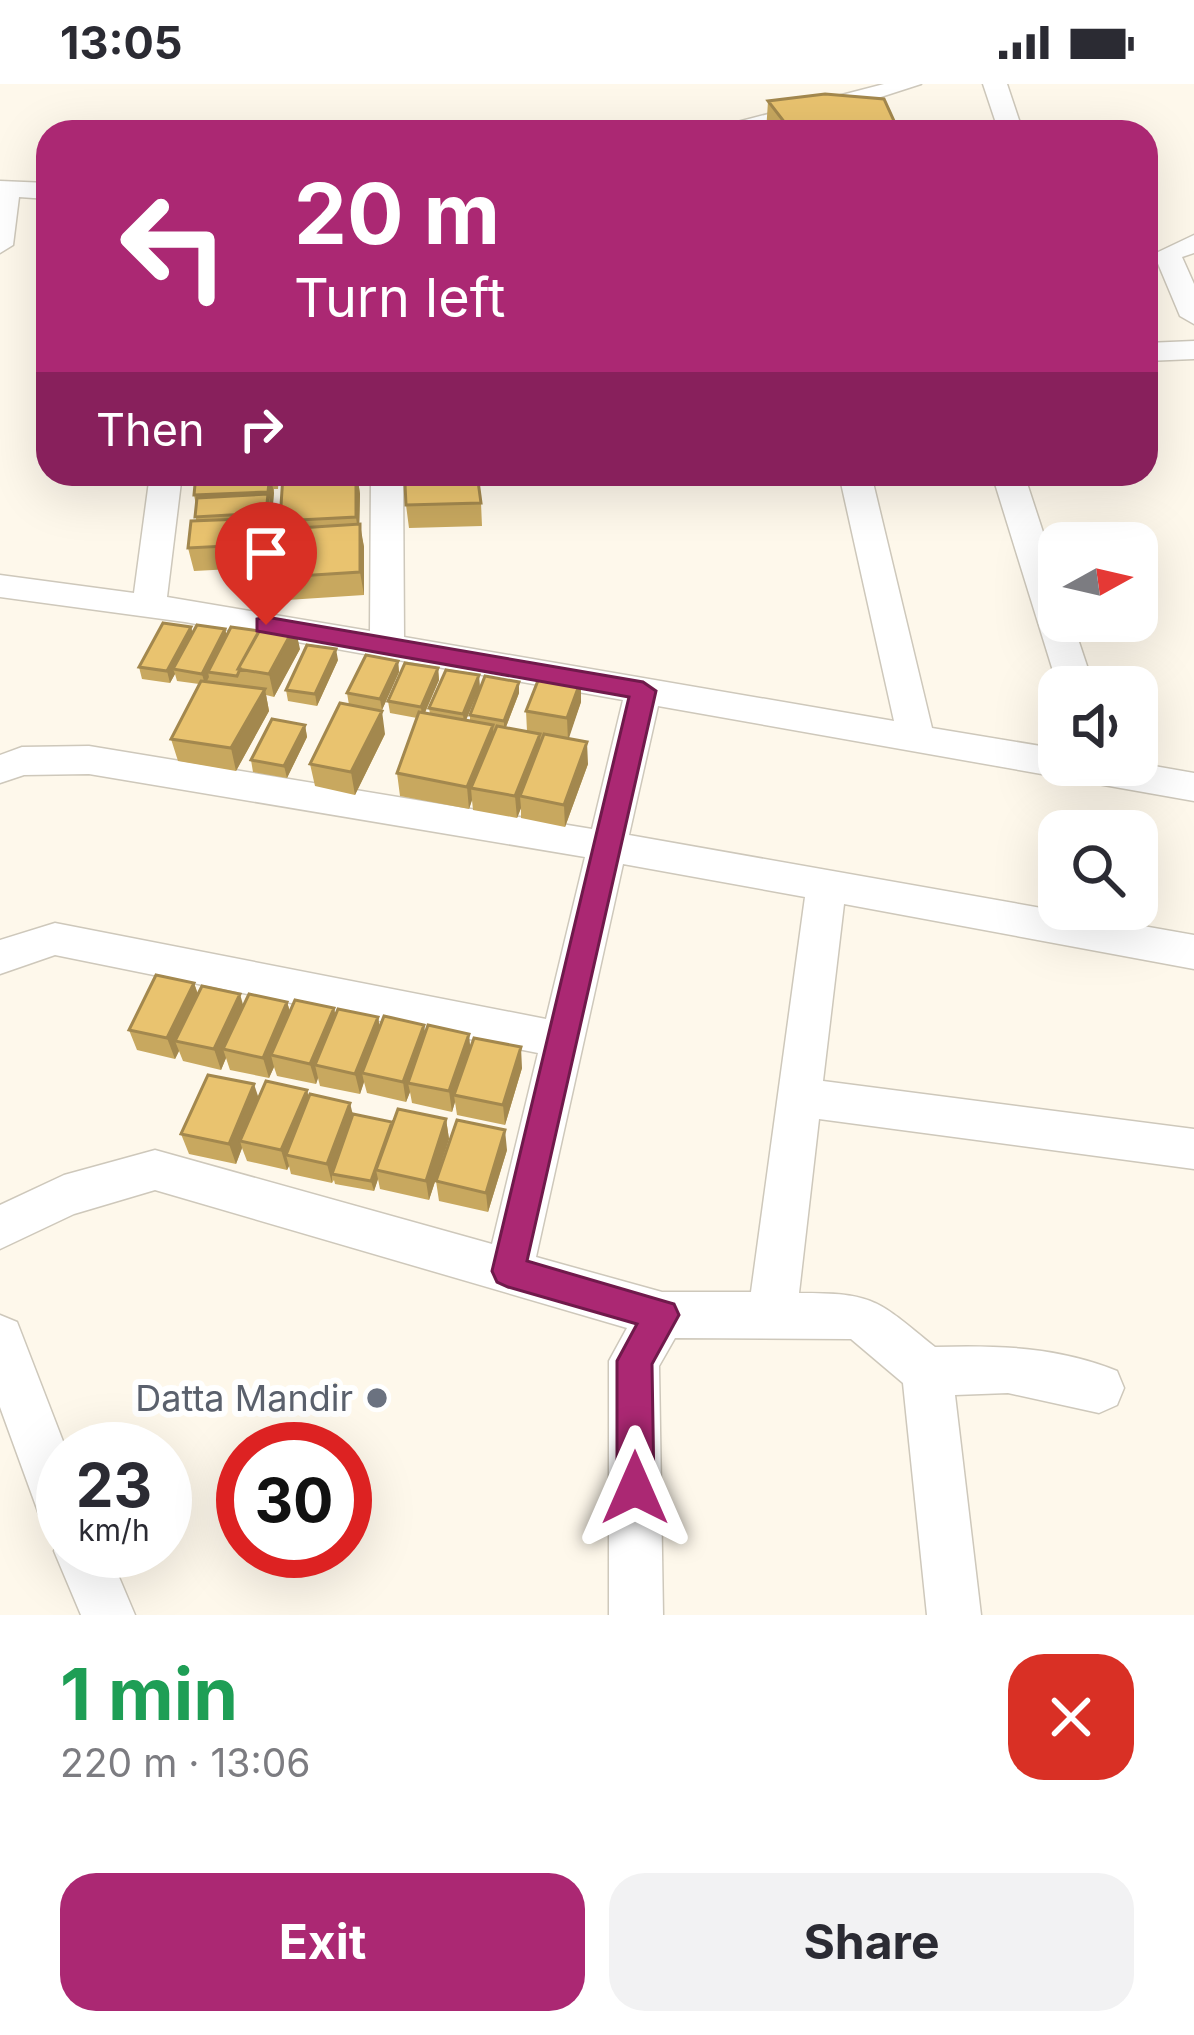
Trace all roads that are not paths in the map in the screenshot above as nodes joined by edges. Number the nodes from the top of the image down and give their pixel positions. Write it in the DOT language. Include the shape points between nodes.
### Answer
graph roads {
  1 [pos="909,84"];
  2 [pos="995,84"];
  3 [pos="782,120"];
  4 [pos="1007,120"];
  5 [pos="4,189"];
  6 [pos="36,190"];
  7 [pos="1194,243"];
  8 [pos="0,245"];
  9 [pos="1194,316"];
  10 [pos="1194,350"];
  11 [pos="1158,352"];
  12 [pos="164,486"];
  13 [pos="387,486"];
  14 [pos="858,486"];
  15 [pos="1012,486"];
  16 [pos="0,586"];
  17 [pos="149,606"];
  18 [pos="387,646"];
  19 [pos="1069,666"];
  20 [pos="643,691"];
  21 [pos="916,738"];
  22 [pos="1038,760"];
  23 [pos="0,769"];
  24 [pos="1158,780"];
  25 [pos="1194,787"];
  26 [pos="607,846"];
  27 [pos="826,886"];
  28 [pos="1194,952"];
  29 [pos="0,957"];
  30 [pos="562,1040"];
  31 [pos="799,1097"];
  32 [pos="1194,1149"];
  33 [pos="0,1228"];
  34 [pos="508,1271"];
  35 [pos="662,1315"];
  36 [pos="772,1315"];
  37 [pos="0,1339"];
  38 [pos="927,1371"];
  39 [pos="1099,1388"];
  40 [pos="36,1436"];
  41 [pos="92,1578"];
  42 [pos="108,1615"];
  43 [pos="636,1615"];
  44 [pos="955,1615"];
  1 -- 3 [label="street"];
  2 -- 4 [label="street"];
  5 -- 6 [label="street"];
  5 -- 8 [label="street"];
  7 -- 9 [label="street" via="1167,254"];
  10 -- 11 [label="street"];
  12 -- 17 [label="street"];
  13 -- 18 [label="street"];
  14 -- 21 [label="street"];
  15 -- 19 [label="street"];
  16 -- 17 [label="street"];
  17 -- 18 [label="street"];
  18 -- 20 [label="street"];
  20 -- 21 [label="street"];
  20 -- 26 [label="street"];
  21 -- 22 [label="street"];
  23 -- 26 [label="street" via="89,760"];
  24 -- 25 [label="street"];
  26 -- 27 [label="street"];
  26 -- 30 [label="street"];
  27 -- 28 [label="street"];
  27 -- 31 [label="street"];
  29 -- 30 [label="street" via="55,939"];
  30 -- 34 [label="street"];
  31 -- 32 [label="street"];
  31 -- 36 [label="street"];
  33 -- 34 [label="street" via="64,1196 155,1170"];
  34 -- 35 [label="street"];
  35 -- 36 [label="street"];
  35 -- 43 [label="street" via="634,1361"];
  36 -- 38 [label="street" via="860,1316"];
  37 -- 40 [label="street"];
  38 -- 39 [label="street" via="1008,1369"];
  38 -- 44 [label="street"];
  41 -- 42 [label="street"];
}
